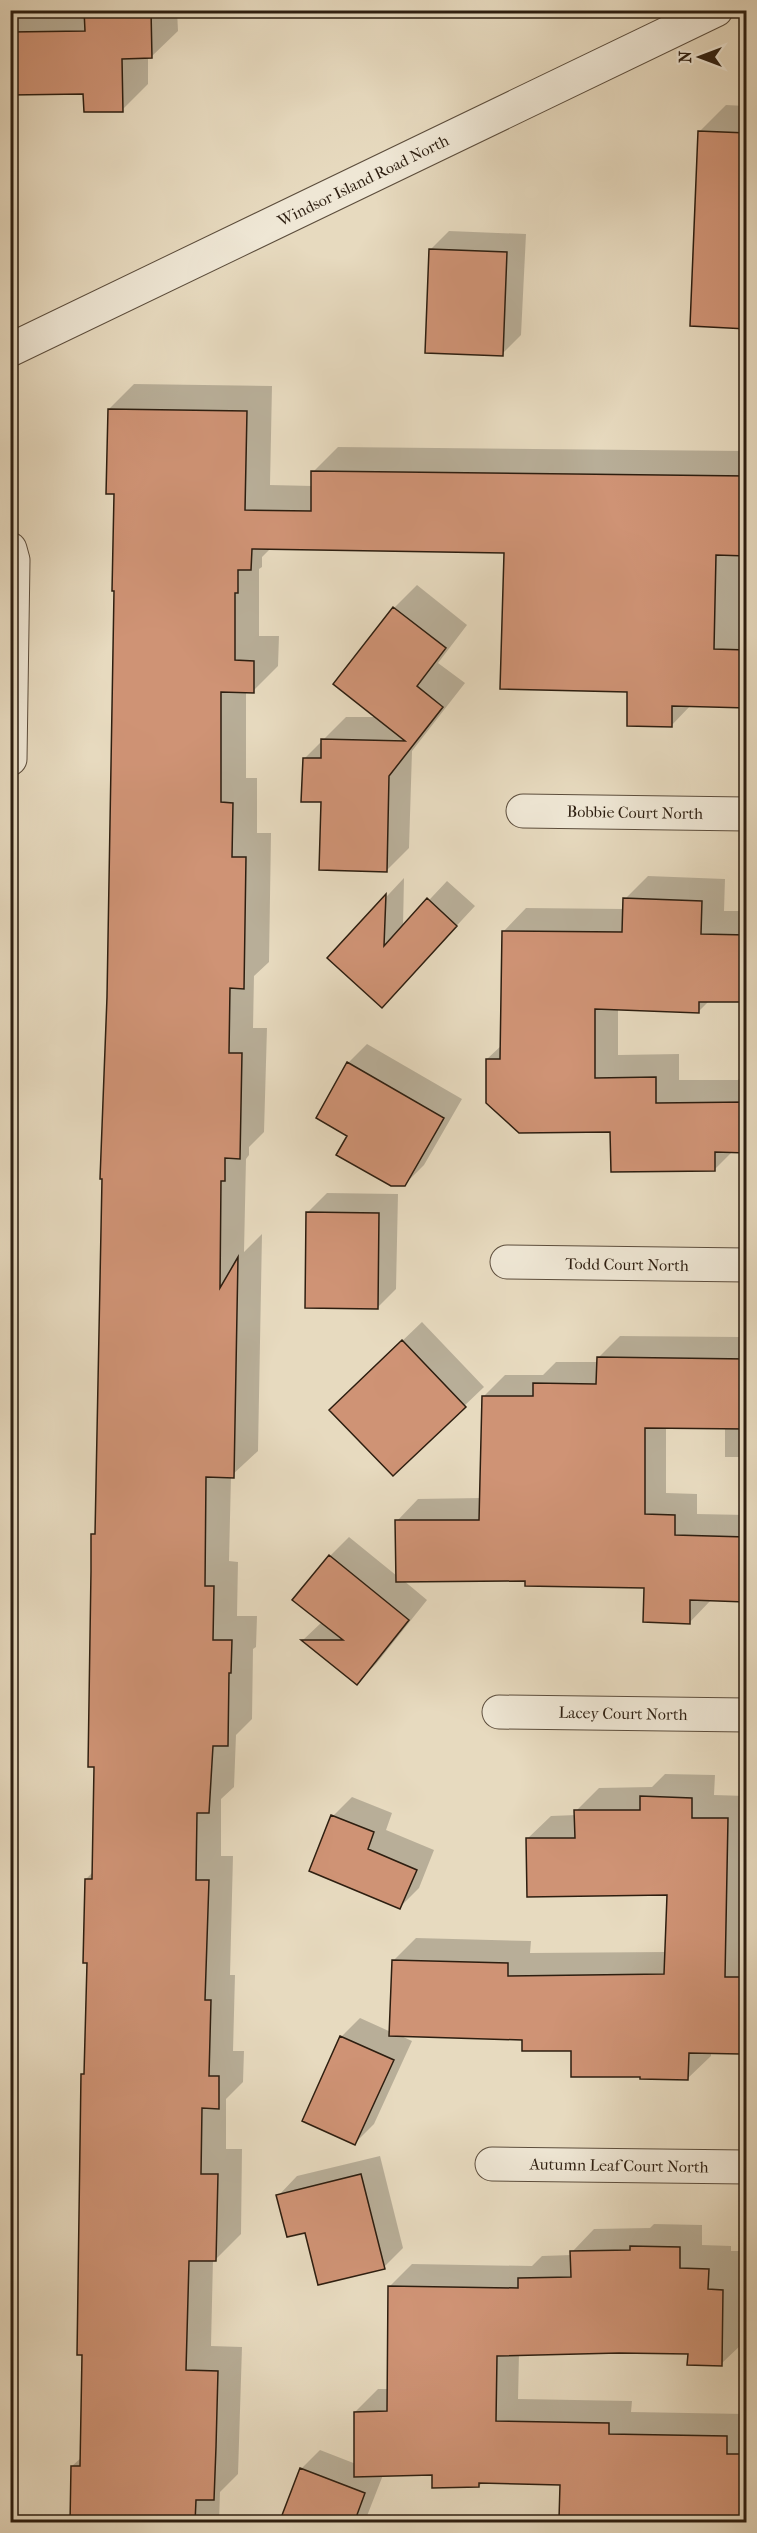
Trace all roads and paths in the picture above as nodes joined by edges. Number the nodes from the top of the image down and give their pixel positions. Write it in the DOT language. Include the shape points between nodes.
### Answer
graph roads {
  1 [pos="716,10"];
  2 [pos="10,350"];
  3 [pos="10,549"];
  4 [pos="10,759"];
  5 [pos="523,811"];
  6 [pos="747,814"];
  7 [pos="507,1262"];
  8 [pos="747,1265"];
  9 [pos="500,1712"];
  10 [pos="747,1715"];
  11 [pos="492,2164"];
  12 [pos="747,2167"];
  1 -- 2 [label="street, Windsor Island Road North"];
  3 -- 4 [label="street"];
  5 -- 6 [label="street, Bobbie Court North"];
  7 -- 8 [label="street, Todd Court North"];
  9 -- 10 [label="street, Lacey Court North"];
  11 -- 12 [label="street, Autumn Leaf Court North"];
}
